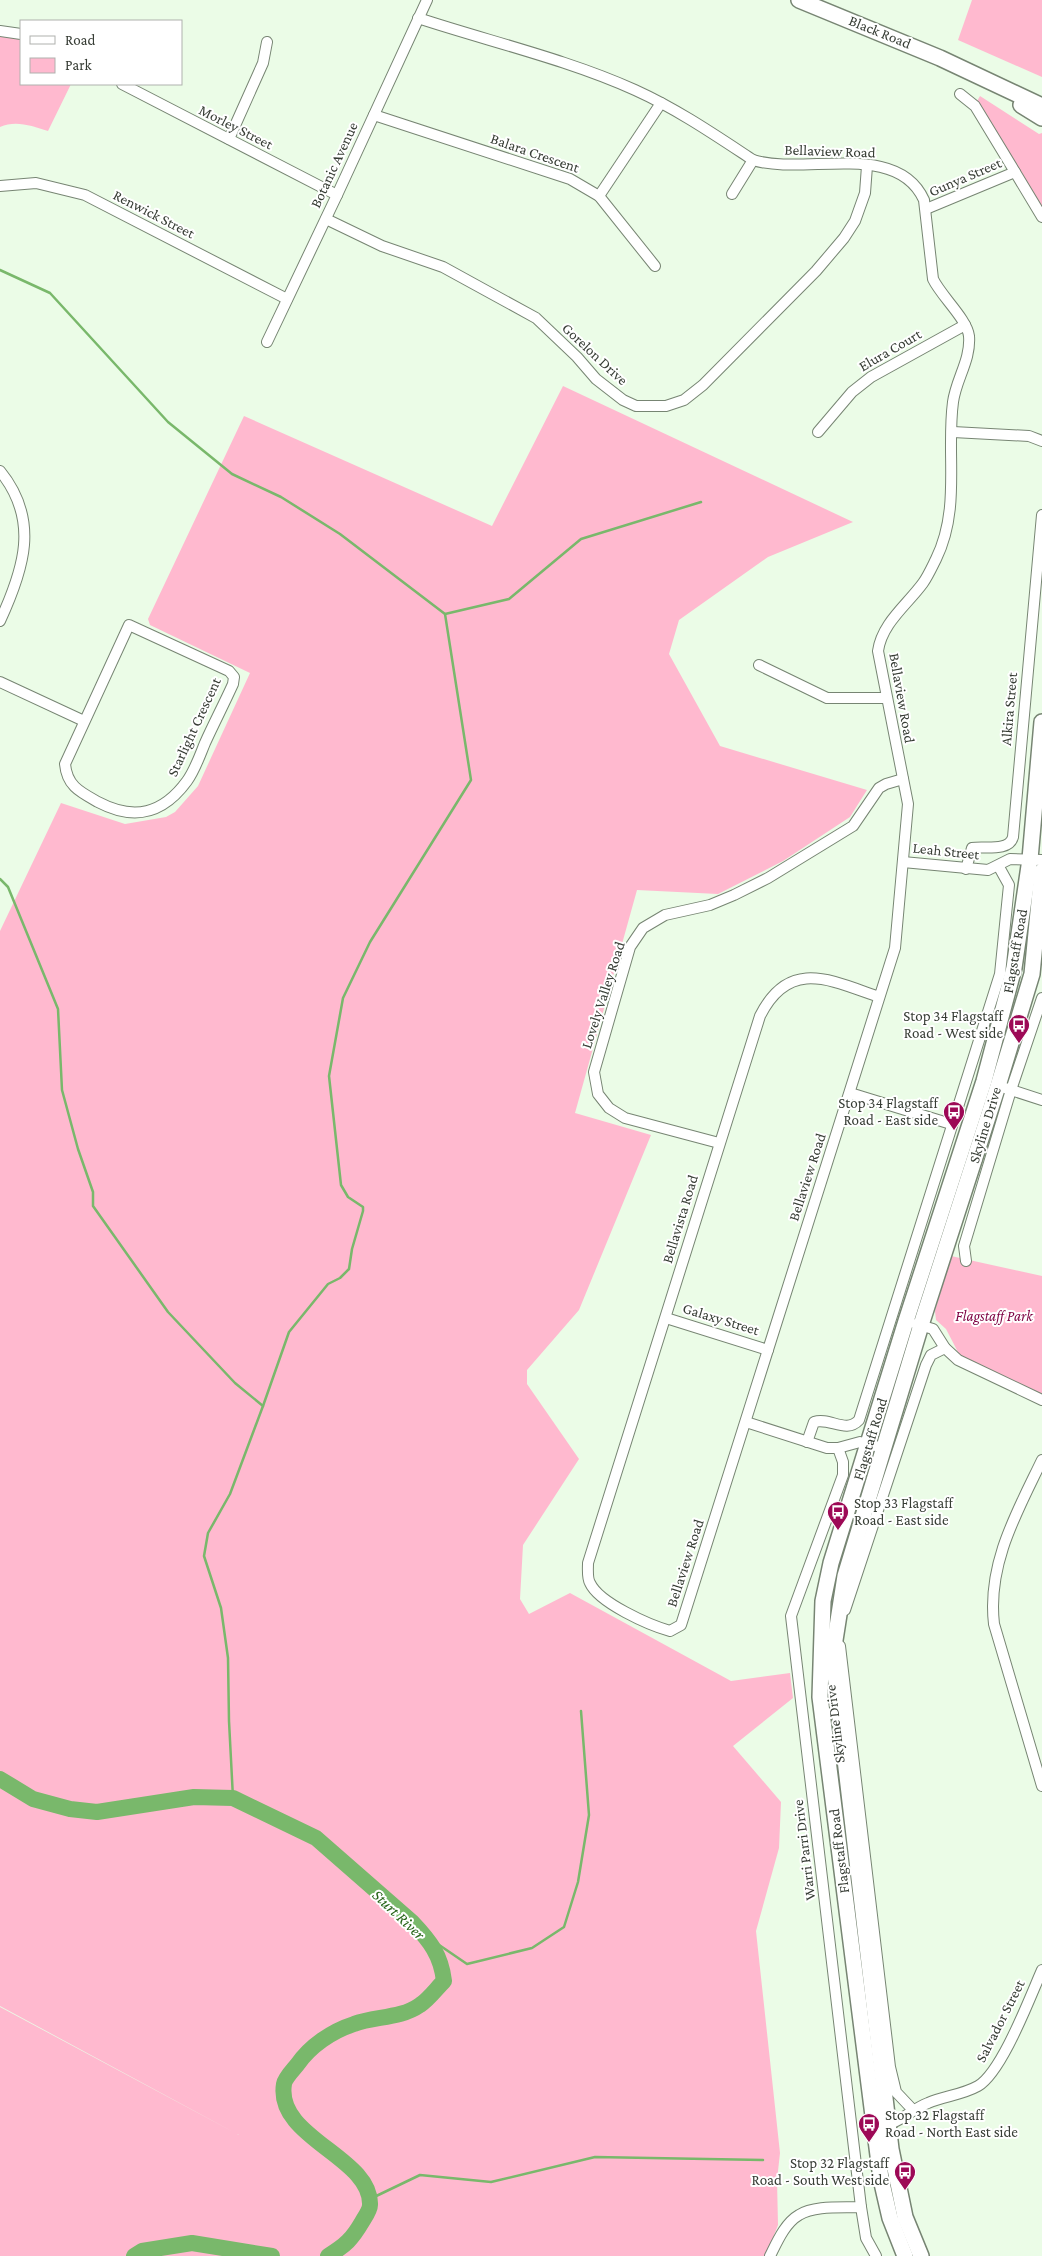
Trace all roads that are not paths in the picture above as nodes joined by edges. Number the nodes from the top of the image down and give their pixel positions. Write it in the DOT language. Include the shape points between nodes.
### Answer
graph roads {
  1 [pos="427,0"];
  2 [pos="799,0"];
  3 [pos="418,18"];
  4 [pos="0,31"];
  5 [pos="20,34"];
  6 [pos="267,42"];
  7 [pos="960,67"];
  8 [pos="125,85"];
  9 [pos="960,94"];
  10 [pos="661,103"];
  11 [pos="1042,106"];
  12 [pos="374,116"];
  13 [pos="1042,118"];
  14 [pos="229,139"];
  15 [pos="754,160"];
  16 [pos="867,166"];
  17 [pos="1015,172"];
  18 [pos="0,186"];
  19 [pos="732,194"];
  20 [pos="337,195"];
  21 [pos="599,196"];
  22 [pos="926,209"];
  23 [pos="1042,218"];
  24 [pos="326,219"];
  25 [pos="655,266"];
  26 [pos="287,299"];
  27 [pos="965,325"];
  28 [pos="267,342"];
  29 [pos="818,432"];
  30 [pos="953,432"];
  31 [pos="1042,440"];
  32 [pos="0,471"];
  33 [pos="1042,515"];
  34 [pos="0,621"];
  35 [pos="759,665"];
  36 [pos="0,682"];
  37 [pos="886,698"];
  38 [pos="84,721"];
  39 [pos="1042,722"];
  40 [pos="903,779"];
  41 [pos="1036,859"];
  42 [pos="904,862"];
  43 [pos="999,867"];
  44 [pos="966,869"];
  45 [pos="1042,871"];
  46 [pos="879,997"];
  47 [pos="1042,998"];
  48 [pos="998,1085"];
  49 [pos="850,1093"];
  50 [pos="1042,1100"];
  51 [pos="952,1124"];
  52 [pos="719,1143"];
  53 [pos="966,1261"];
  54 [pos="666,1318"];
  55 [pos="913,1323"];
  56 [pos="944,1348"];
  57 [pos="768,1350"];
  58 [pos="1042,1400"];
  59 [pos="746,1422"];
  60 [pos="808,1442"];
  61 [pos="868,1444"];
  62 [pos="838,1448"];
  63 [pos="884,1448"];
  64 [pos="1042,1460"];
  65 [pos="588,1563"];
  66 [pos="1042,1786"];
  67 [pos="1042,1970"];
  68 [pos="913,2110"];
  69 [pos="889,2125"];
  70 [pos="873,2129"];
  71 [pos="861,2206"];
  72 [pos="770,2256"];
  73 [pos="876,2256"];
  74 [pos="905,2256"];
  75 [pos="921,2256"];
  1 -- 3 [label="street, Botanic Avenue"];
  2 -- 7 [label="main road, Black Road"];
  3 -- 10 [label="street, Bellaview Road" via="558,60"];
  3 -- 12 [label="street, Botanic Avenue"];
  4 -- 5 [label="street"];
  6 -- 14 [label="street" via="263,63"];
  7 -- 11 [label="main road, Black Road"];
  7 -- 13 [label="main road, Black Road"];
  8 -- 14 [label="street, Morley Street"];
  9 -- 17 [label="street, Gunya Street" via="975,106"];
  10 -- 15 [label="street, Bellaview Road"];
  10 -- 21 [label="street"];
  12 -- 20 [label="street, Botanic Avenue"];
  12 -- 21 [label="street, Balara Crescent" via="570,179"];
  14 -- 20 [label="street, Morley Street"];
  15 -- 16 [label="street, Bellaview Road" via="789,166 833,163"];
  15 -- 19 [label="street"];
  16 -- 22 [label="street, Bellaview Road" via="899,172 919,190"];
  16 -- 24 [label="street, Gorelon Drive" via="865,193 855,221 844,238 704,385 684,400 666,406 636,406 623,400 596,378 536,318 443,267 382,246"];
  17 -- 22 [label="street, Gunya Street"];
  17 -- 23 [label="street, Gunya Street"];
  18 -- 26 [label="street, Renwick Street" via="36,184 85,195"];
  20 -- 24 [label="street, Botanic Avenue"];
  21 -- 25 [label="street, Balara Crescent"];
  22 -- 27 [label="street, Bellaview Road" via="933,279"];
  24 -- 26 [label="street, Botanic Avenue"];
  26 -- 28 [label="street, Botanic Avenue"];
  27 -- 29 [label="street, Elura Court" via="870,377 852,392"];
  27 -- 30 [label="street, Bellaview Road" via="969,334 968,357 955,390"];
  30 -- 31 [label="street" via="1029,436"];
  30 -- 37 [label="street, Bellaview Road" via="953,487 940,550 924,582 884,630 880,640 878,651"];
  32 -- 34 [label="street" via="17,499 25,524 17,584"];
  33 -- 44 [label="street, Alkira Street" via="1012,842 1006,846 972,848"];
  35 -- 37 [label="street" via="827,698"];
  36 -- 38 [label="street"];
  37 -- 40 [label="street, Bellaview Road"];
  38 -- 38 [label="street, Starlight Crescent" via="66,764 70,783 77,790 121,812 151,811 165,804 188,780 234,677 229,671 129,625"];
  39 -- 41 [label="main road, Flagstaff Road"];
  40 -- 42 [label="street, Bellaview Road" via="908,804"];
  40 -- 52 [label="street, Lovely Valley Road" via="879,788 852,826 844,831 734,895 710,905 664,915 643,928 630,948 594,1072 598,1094 610,1108 626,1118"];
  41 -- 43 [label="street, Leah Street" via="1010,859"];
  41 -- 48 [label="main road, Flagstaff Road" via="1014,968"];
  42 -- 44 [label="street, Leah Street"];
  42 -- 46 [label="street, Bellaview Road" via="895,948"];
  43 -- 44 [label="street, Leah Street"];
  43 -- 51 [label="street, Flagstaff Road" via="1009,885 1000,974"];
  45 -- 48 [label="main road, Flagstaff Road" via="1032,974"];
  46 -- 49 [label="street, Bellaview Road"];
  46 -- 52 [label="street, Bellavista Road" via="830,980 807,978 785,983 769,998 760,1016"];
  47 -- 48 [label="street, Skyline Drive"];
  48 -- 50 [label="street"];
  48 -- 53 [label="street, Skyline Drive" via="964,1246"];
  48 -- 55 [label="main road, Flagstaff Road"];
  49 -- 51 [label="street"];
  49 -- 57 [label="street, Bellaview Road"];
  51 -- 60 [label="street, Flagstaff Road" via="859,1420 847,1427 821,1420 814,1422"];
  52 -- 54 [label="street, Bellavista Road"];
  54 -- 57 [label="street, Galaxy Street"];
  54 -- 65 [label="street, Bellavista Road"];
  55 -- 56 [label="street" via="933,1329"];
  55 -- 61 [label="main road, Flagstaff Road"];
  55 -- 63 [label="main road, Flagstaff Road"];
  56 -- 58 [label="street" via="958,1360"];
  56 -- 68 [label="street, Skyline Drive" via="931,1355 926,1365 840,1624 890,2067 896,2092"];
  57 -- 59 [label="street, Bellaview Road"];
  59 -- 60 [label="street"];
  59 -- 65 [label="street, Bellaview Road" via="681,1625 670,1631 658,1628 600,1597 589,1582"];
  60 -- 62 [label="street"];
  61 -- 62 [label="street" via="860,1442"];
  61 -- 63 [label="street"];
  61 -- 70 [label="main road, Flagstaff Road" via="831,1563 823,1601 820,1697"];
  62 -- 71 [label="street, Warri Parri Drive" via="843,1475 791,1616"];
  63 -- 69 [label="main road, Flagstaff Road" via="845,1576 834,1666"];
  64 -- 66 [label="street" via="1008,1532 993,1585 992,1608"];
  67 -- 68 [label="street, Salvador Street" via="1007,2047 981,2085"];
  68 -- 69 [label="street, Salvador Street" via="902,2120"];
  69 -- 70 [label="street, Salvador Street"];
  69 -- 75 [label="main road, Flagstaff Road" via="905,2217"];
  70 -- 74 [label="main road, Flagstaff Road" via="890,2218"];
  71 -- 72 [label="street" via="813,2210 799,2215 783,2231"];
  71 -- 73 [label="street, Warri Parri Drive" via="866,2238"];
}
